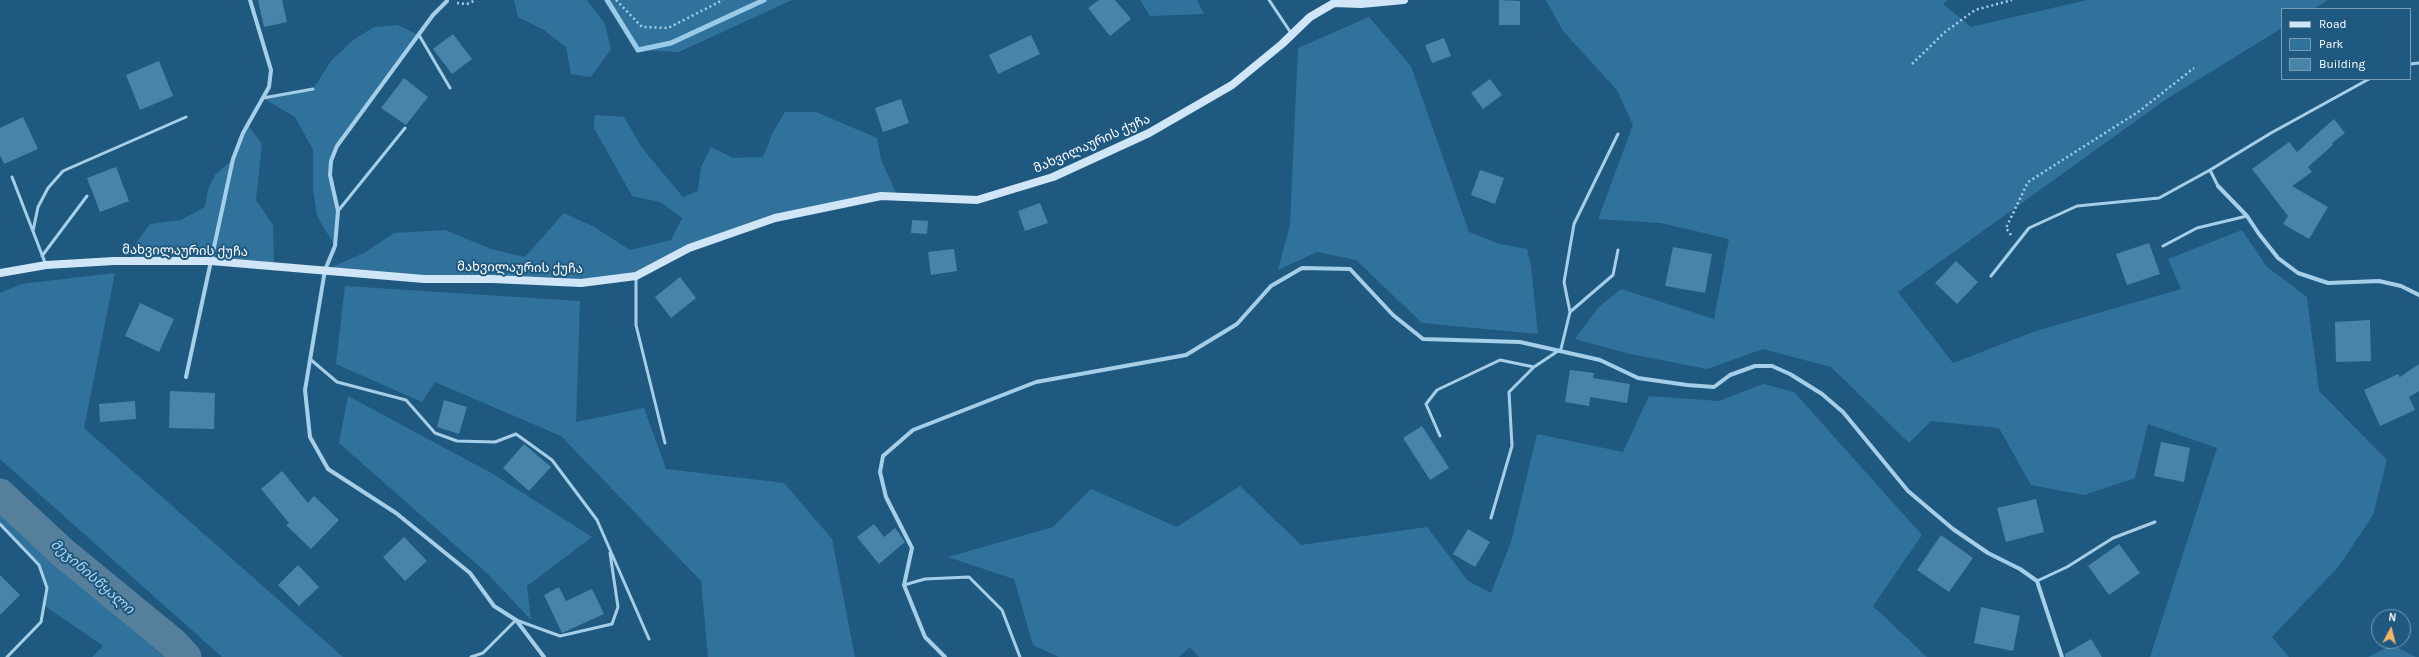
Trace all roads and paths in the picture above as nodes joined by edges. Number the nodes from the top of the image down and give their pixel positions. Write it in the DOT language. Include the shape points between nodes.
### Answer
graph roads {
  1 [pos="250,0"];
  2 [pos="476,0"];
  3 [pos="616,0"];
  4 [pos="724,0"];
  5 [pos="1269,0"];
  6 [pos="1404,0"];
  7 [pos="2012,0"];
  8 [pos="446,1"];
  9 [pos="1292,34"];
  10 [pos="419,35"];
  11 [pos="1912,64"];
  12 [pos="2194,68"];
  13 [pos="2367,80"];
  14 [pos="450,88"];
  15 [pos="313,89"];
  16 [pos="263,98"];
  17 [pos="186,117"];
  18 [pos="405,128"];
  19 [pos="1618,134"];
  20 [pos="2210,170"];
  21 [pos="12,177"];
  22 [pos="2218,186"];
  23 [pos="87,196"];
  24 [pos="338,211"];
  25 [pos="2247,216"];
  26 [pos="33,231"];
  27 [pos="2016,245"];
  28 [pos="2162,246"];
  29 [pos="1618,250"];
  30 [pos="42,256"];
  31 [pos="211,261"];
  32 [pos="46,265"];
  33 [pos="325,270"];
  34 [pos="0,273"];
  35 [pos="636,276"];
  36 [pos="1991,276"];
  37 [pos="2419,295"];
  38 [pos="1570,312"];
  39 [pos="1561,349"];
  40 [pos="310,359"];
  41 [pos="1534,367"];
  42 [pos="186,377"];
  43 [pos="1440,436"];
  44 [pos="665,443"];
  45 [pos="1491,518"];
  46 [pos="2155,522"];
  47 [pos="0,524"];
  48 [pos="610,549"];
  49 [pos="2037,581"];
  50 [pos="904,585"];
  51 [pos="516,620"];
  52 [pos="649,640"];
  53 [pos="7,657"];
  54 [pos="471,657"];
  55 [pos="544,657"];
  56 [pos="945,657"];
  57 [pos="1020,657"];
  58 [pos="2062,657"];
  1 -- 16 [label="street" via="271,70 269,87"];
  2 -- 8 [label="path" via="467,4"];
  3 -- 4 [label="path" via="642,27 668,28"];
  5 -- 9 [label="lane"];
  6 -- 9 [label="street, მახვილაურის ქუჩა" via="1361,4 1334,3 1310,17"];
  7 -- 11 [label="path" via="1975,10 1944,32"];
  8 -- 10 [label="street"];
  9 -- 35 [label="street, მახვილაურის ქუჩა" via="1232,85 1149,133 1052,177 977,200 881,196 775,218 689,248"];
  10 -- 14 [label="lane"];
  10 -- 24 [label="street" via="337,146 331,161 330,175"];
  12 -- 27 [label="path" via="2138,112 2028,182 2006,228"];
  13 -- 20 [label="lane"];
  15 -- 16 [label="lane"];
  16 -- 31 [label="street" via="243,133 233,159"];
  17 -- 26 [label="lane" via="63,171 48,188 38,207"];
  18 -- 24 [label="lane"];
  19 -- 38 [label="lane" via="1574,224 1564,282"];
  20 -- 22 [label="lane"];
  20 -- 27 [label="lane" via="2159,198 2077,206 2029,228"];
  21 -- 26 [label="lane"];
  22 -- 25 [label="street"];
  23 -- 30 [label="lane"];
  24 -- 33 [label="street" via="335,246"];
  25 -- 28 [label="lane" via="2197,228"];
  25 -- 37 [label="street" via="2278,258 2298,273 2328,283 2378,281 2401,286"];
  26 -- 30 [label="lane"];
  27 -- 36 [label="lane"];
  29 -- 38 [label="lane" via="1613,275"];
  30 -- 32 [label="lane"];
  31 -- 32 [label="street, მახვილაურის ქუჩა" via="114,261"];
  31 -- 33 [label="street, მახვილაურის ქუჩა"];
  31 -- 42 [label="street"];
  32 -- 34 [label="street, მახვილაურის ქუჩა"];
  33 -- 35 [label="street, მახვილაურის ქუჩა" via="424,279 581,283"];
  33 -- 40 [label="street"];
  35 -- 44 [label="lane" via="636,325"];
  38 -- 39 [label="lane"];
  39 -- 41 [label="lane"];
  39 -- 49 [label="street" via="1600,360 1638,378 1687,385 1714,387 1730,375 1755,366 1772,366 1790,374 1822,394 1843,412 1908,491 1953,529"];
  39 -- 50 [label="street" via="1520,342 1424,339 1394,315 1350,269 1302,268 1271,286 1238,324 1186,354 1036,382 913,430 883,456 880,472 886,497 912,548"];
  40 -- 48 [label="lane" via="337,382 406,400 435,433 457,441 495,442 516,434 552,460 597,520"];
  40 -- 51 [label="street" via="305,390 310,437 328,469 396,513 439,546 470,572 494,606"];
  41 -- 43 [label="lane" via="1500,360 1437,390 1426,404"];
  41 -- 45 [label="lane" via="1509,392 1512,446"];
  46 -- 49 [label="lane" via="2113,538 2067,567"];
  47 -- 53 [label="lane" via="39,565 47,588 41,622"];
  48 -- 51 [label="lane" via="618,607 612,624 560,636"];
  48 -- 52 [label="lane"];
  49 -- 58 [label="street"];
  50 -- 56 [label="street" via="925,637"];
  50 -- 57 [label="lane" via="925,579 970,577 1002,610"];
  51 -- 54 [label="lane" via="483,653"];
  51 -- 55 [label="street"];
}
